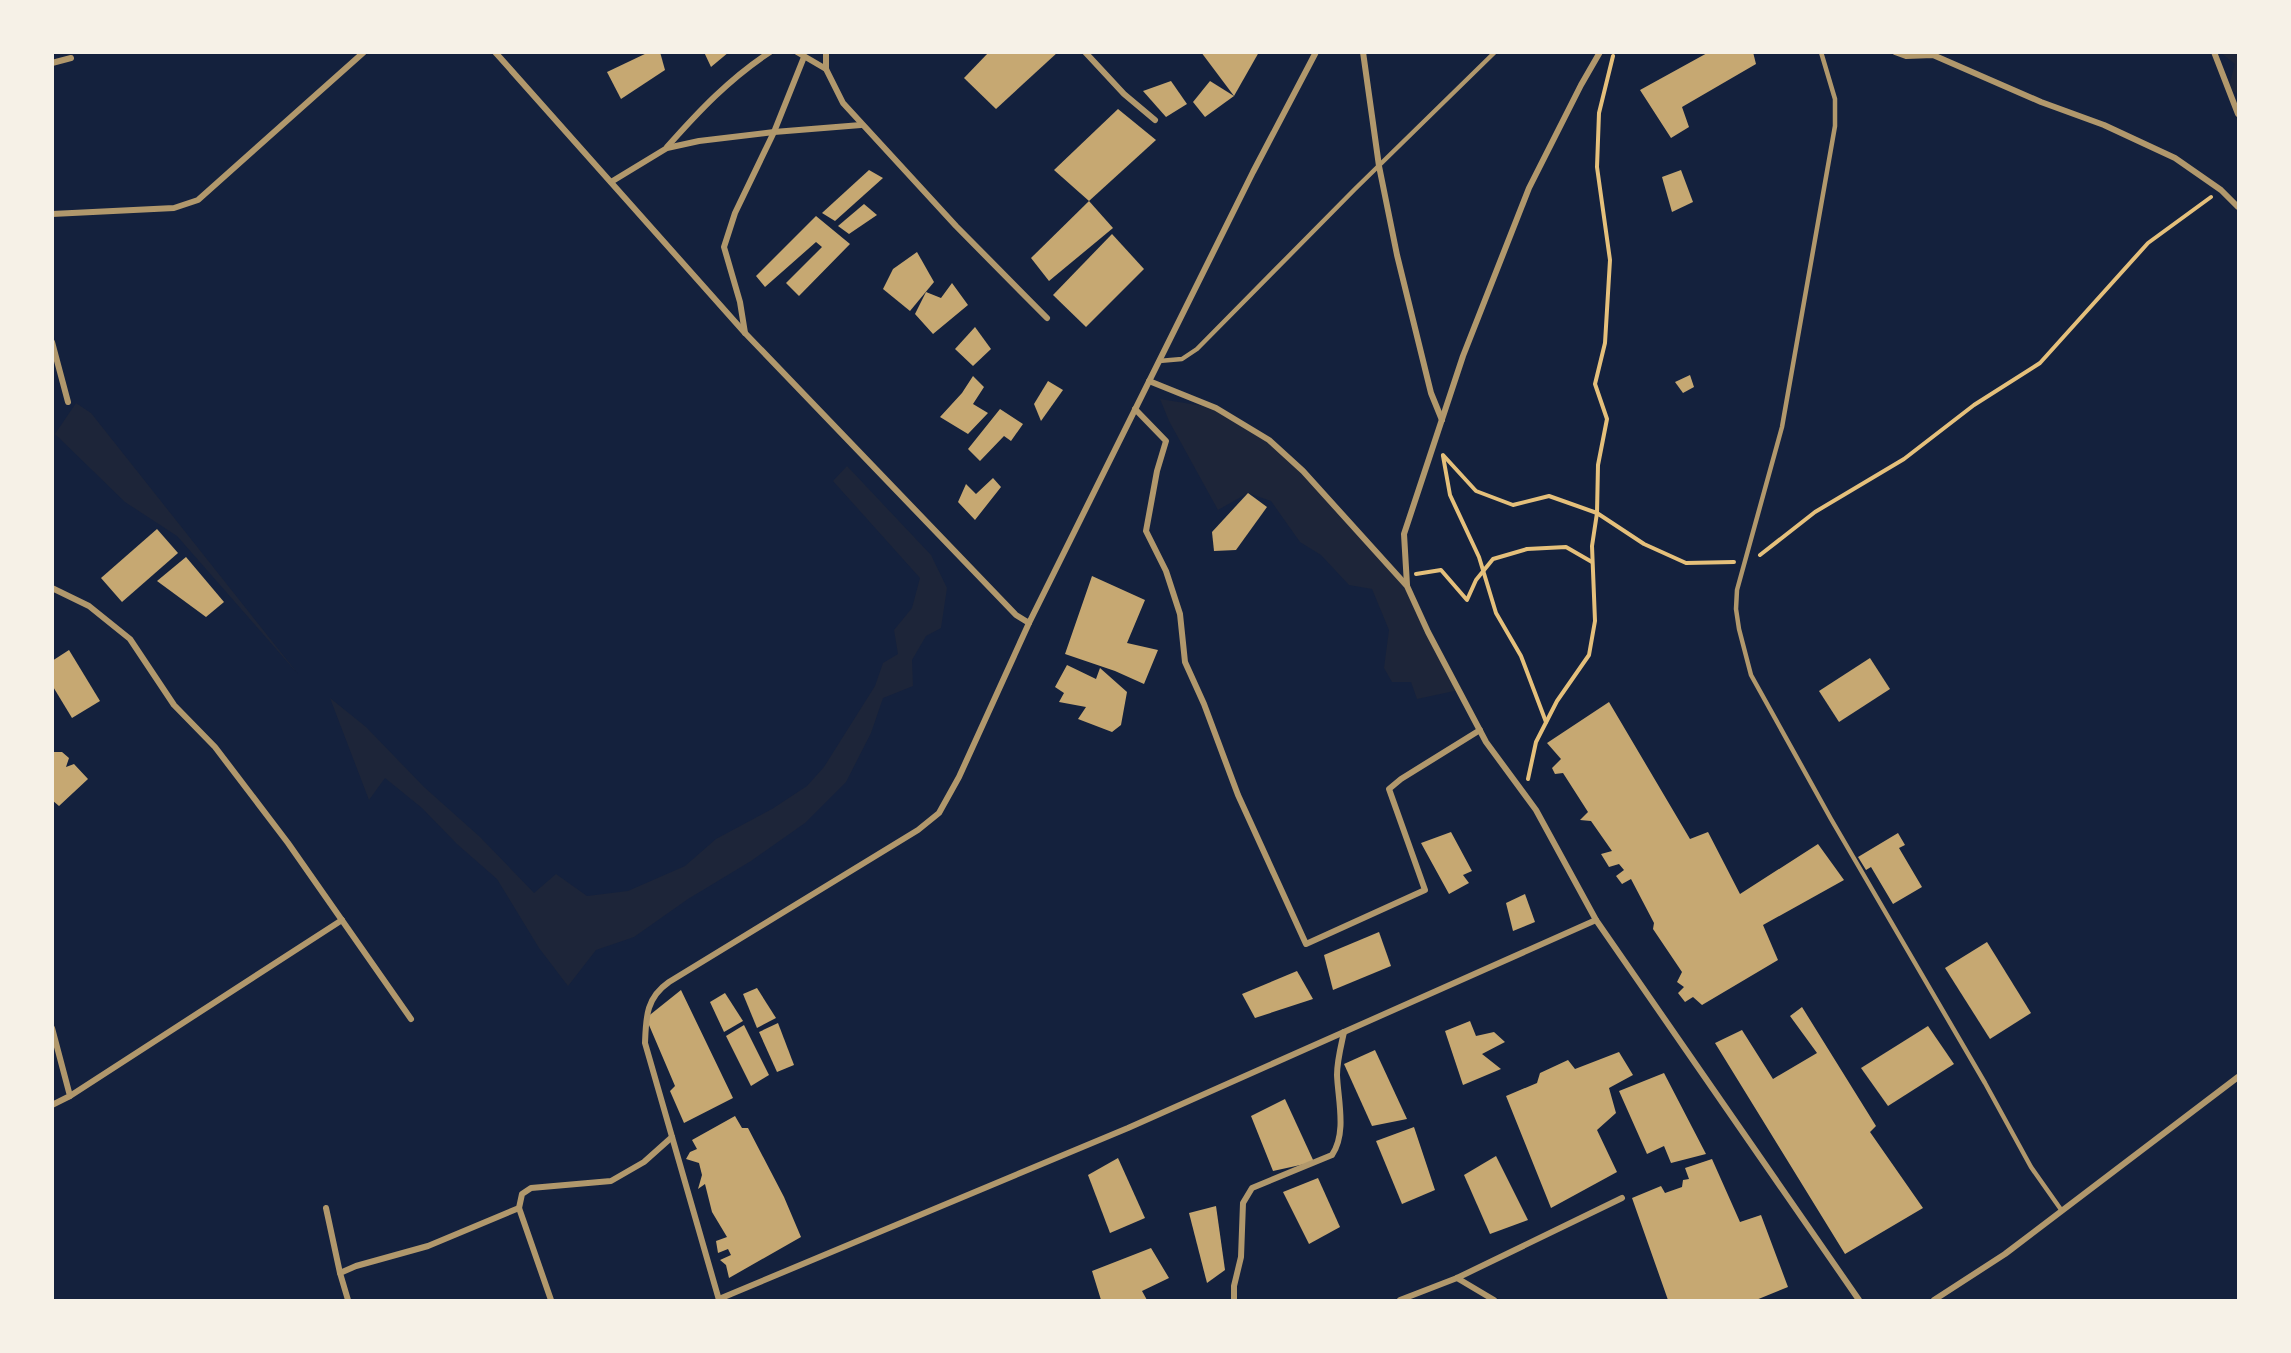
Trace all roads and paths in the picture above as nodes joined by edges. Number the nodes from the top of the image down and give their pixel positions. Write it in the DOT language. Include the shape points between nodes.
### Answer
graph roads {
  1 [pos="364,52"];
  2 [pos="495,52"];
  3 [pos="770,52"];
  4 [pos="797,52"];
  5 [pos="826,52"];
  6 [pos="1085,52"];
  7 [pos="1316,52"];
  8 [pos="1363,52"];
  9 [pos="1495,52"];
  10 [pos="1600,52"];
  11 [pos="1614,52"];
  12 [pos="1821,52"];
  13 [pos="1895,52"];
  14 [pos="2214,52"];
  15 [pos="804,57"];
  16 [pos="71,58"];
  17 [pos="52,63"];
  18 [pos="826,69"];
  19 [pos="2238,114"];
  20 [pos="1155,120"];
  21 [pos="861,125"];
  22 [pos="774,132"];
  23 [pos="667,148"];
  24 [pos="1379,166"];
  25 [pos="610,183"];
  26 [pos="2221,190"];
  27 [pos="2238,207"];
  28 [pos="52,214"];
  29 [pos="1047,318"];
  30 [pos="745,333"];
  31 [pos="52,342"];
  32 [pos="1159,361"];
  33 [pos="1149,381"];
  34 [pos="68,402"];
  35 [pos="1136,409"];
  36 [pos="1442,420"];
  37 [pos="1434,445"];
  38 [pos="1443,454"];
  39 [pos="1597,513"];
  40 [pos="1744,562"];
  41 [pos="1593,563"];
  42 [pos="1742,568"];
  43 [pos="1483,571"];
  44 [pos="1406,576"];
  45 [pos="1407,585"];
  46 [pos="52,588"];
  47 [pos="1029,622"];
  48 [pos="1546,723"];
  49 [pos="1480,730"];
  50 [pos="1524,794"];
  51 [pos="342,920"];
  52 [pos="1596,920"];
  53 [pos="411,1020"];
  54 [pos="52,1028"];
  55 [pos="1344,1032"];
  56 [pos="2238,1077"];
  57 [pos="70,1096"];
  58 [pos="52,1105"];
  59 [pos="672,1137"];
  60 [pos="1622,1198"];
  61 [pos="326,1208"];
  62 [pos="519,1208"];
  63 [pos="2062,1211"];
  64 [pos="340,1273"];
  65 [pos="1457,1278"];
  66 [pos="348,1300"];
  67 [pos="551,1300"];
  68 [pos="719,1300"];
  69 [pos="1234,1300"];
  70 [pos="1400,1300"];
  71 [pos="1494,1300"];
  72 [pos="1859,1300"];
  73 [pos="1934,1300"];
  1 -- 28 [label="street" via="198,200 174,208"];
  2 -- 25 [label="street"];
  3 -- 23 [label="street" via="743,70 700,110"];
  4 -- 15 [label="street"];
  5 -- 18 [label="street"];
  6 -- 20 [label="street"];
  7 -- 32 [label="street"];
  8 -- 24 [label="street"];
  9 -- 24 [label="lane"];
  10 -- 36 [label="street" via="1529,188"];
  11 -- 39 [label="path" via="1599,113 1597,167 1610,260 1605,343 1595,384 1607,419 1598,465"];
  12 -- 40 [label="lane" via="1835,99 1833,136 1782,427"];
  13 -- 26 [label="street" via="1906,56 1933,55 2104,125 2175,158"];
  14 -- 19 [label="street"];
  15 -- 18 [label="street"];
  15 -- 22 [label="street"];
  16 -- 17 [label="street"];
  18 -- 21 [label="street" via="843,103"];
  21 -- 22 [label="street"];
  21 -- 29 [label="street"];
  22 -- 23 [label="street"];
  22 -- 30 [label="street" via="735,213 724,247"];
  23 -- 25 [label="street"];
  24 -- 32 [label="lane" via="1197,349 1182,359"];
  24 -- 36 [label="street" via="1416,334"];
  25 -- 30 [label="street"];
  26 -- 27 [label="street"];
  26 -- 42 [label="path" via="2148,243 2040,363 1974,405 1904,459 1815,512"];
  30 -- 47 [label="street" via="1016,615"];
  31 -- 34 [label="street"];
  32 -- 33 [label="street"];
  33 -- 35 [label="street"];
  33 -- 45 [label="street" via="1216,408 1269,440 1303,471"];
  35 -- 47 [label="street"];
  35 -- 49 [label="street" via="1166,441 1146,531 1166,571 1180,614 1185,662 1238,795 1306,944 1425,890 1389,789"];
  36 -- 37 [label="street"];
  37 -- 38 [label="path"];
  37 -- 44 [label="street" via="1404,534"];
  38 -- 39 [label="path" via="1476,491 1513,505 1550,496"];
  38 -- 43 [label="path" via="1450,495"];
  39 -- 40 [label="path" via="1644,544 1686,563"];
  39 -- 41 [label="path"];
  40 -- 42 [label="lane"];
  41 -- 43 [label="path" via="1566,548 1527,549 1493,559"];
  41 -- 48 [label="path" via="1595,621 1589,655"];
  42 -- 63 [label="lane" via="1736,609 1751,675 2031,1167"];
  43 -- 44 [label="path" via="1467,600 1442,570"];
  43 -- 48 [label="path" via="1496,613 1521,656"];
  44 -- 45 [label="street"];
  45 -- 49 [label="street"];
  46 -- 51 [label="street" via="89,606 130,639 174,705 215,747"];
  47 -- 59 [label="street" via="939,813 918,830 658,990 646,1018 645,1043"];
  48 -- 50 [label="path" via="1536,742"];
  49 -- 50 [label="street"];
  50 -- 52 [label="street"];
  51 -- 53 [label="street"];
  51 -- 57 [label="street"];
  52 -- 55 [label="street"];
  52 -- 72 [label="street"];
  54 -- 57 [label="street"];
  55 -- 68 [label="street" via="1128,1128"];
  55 -- 69 [label="street" via="1337,1072 1339,1145 1332,1155 1252,1188 1243,1203"];
  56 -- 63 [label="street"];
  57 -- 58 [label="street"];
  59 -- 62 [label="street" via="644,1162 611,1181 531,1188 522,1194"];
  59 -- 68 [label="street"];
  60 -- 65 [label="street"];
  61 -- 64 [label="street"];
  62 -- 64 [label="street" via="428,1246"];
  62 -- 67 [label="street"];
  63 -- 73 [label="street"];
  64 -- 66 [label="street"];
  65 -- 70 [label="street"];
  65 -- 71 [label="street"];
}
